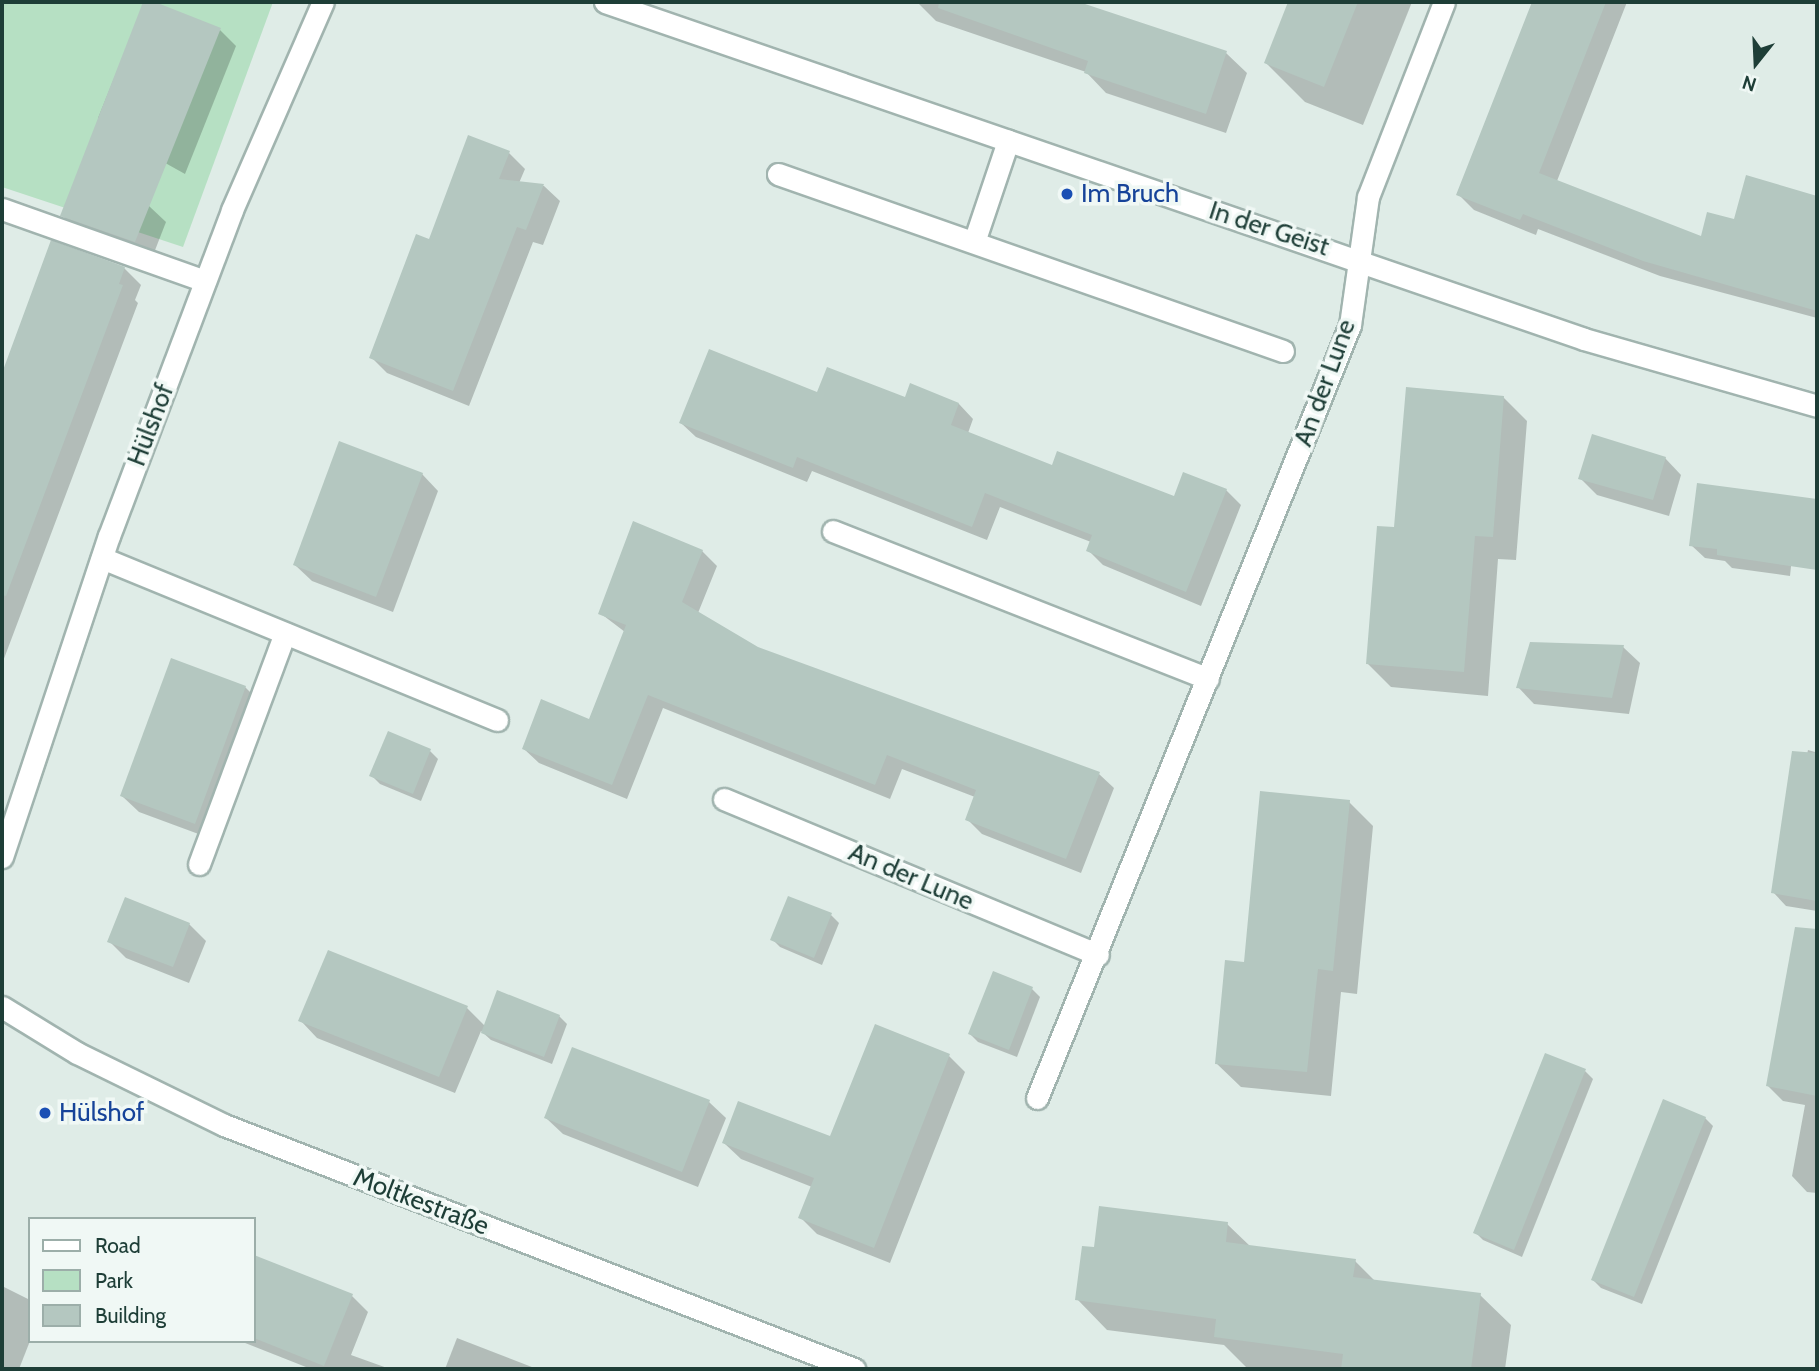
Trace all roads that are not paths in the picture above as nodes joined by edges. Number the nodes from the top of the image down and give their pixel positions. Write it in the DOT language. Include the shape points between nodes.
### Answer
graph roads {
  1 [pos="323,2"];
  2 [pos="605,2"];
  3 [pos="1444,2"];
  4 [pos="1008,141"];
  5 [pos="778,174"];
  6 [pos="2,209"];
  7 [pos="974,242"];
  8 [pos="1360,259"];
  9 [pos="205,281"];
  10 [pos="1283,351"];
  11 [pos="1817,406"];
  12 [pos="833,531"];
  13 [pos="102,558"];
  14 [pos="285,633"];
  15 [pos="1208,679"];
  16 [pos="497,720"];
  17 [pos="724,799"];
  18 [pos="2,858"];
  19 [pos="200,864"];
  20 [pos="1098,955"];
  21 [pos="2,1007"];
  22 [pos="1037,1098"];
  23 [pos="854,1369"];
  1 -- 9 [label="street, Hülshof"];
  2 -- 4 [label="street, In der Geist"];
  3 -- 8 [label="street, An der Lune" via="1368,197"];
  4 -- 7 [label="street"];
  4 -- 8 [label="street, In der Geist"];
  5 -- 7 [label="street"];
  6 -- 9 [label="street"];
  7 -- 10 [label="street"];
  8 -- 11 [label="street, In der Geist" via="1584,339"];
  8 -- 15 [label="street, An der Lune" via="1350,325"];
  9 -- 13 [label="street, Hülshof"];
  12 -- 15 [label="street"];
  13 -- 14 [label="street"];
  13 -- 18 [label="street, Hülshof"];
  14 -- 16 [label="street"];
  14 -- 19 [label="street"];
  15 -- 20 [label="street, An der Lune"];
  17 -- 20 [label="street, An der Lune"];
  20 -- 22 [label="street, An der Lune"];
  21 -- 23 [label="street, Moltkestraße" via="77,1053 224,1125"];
}
